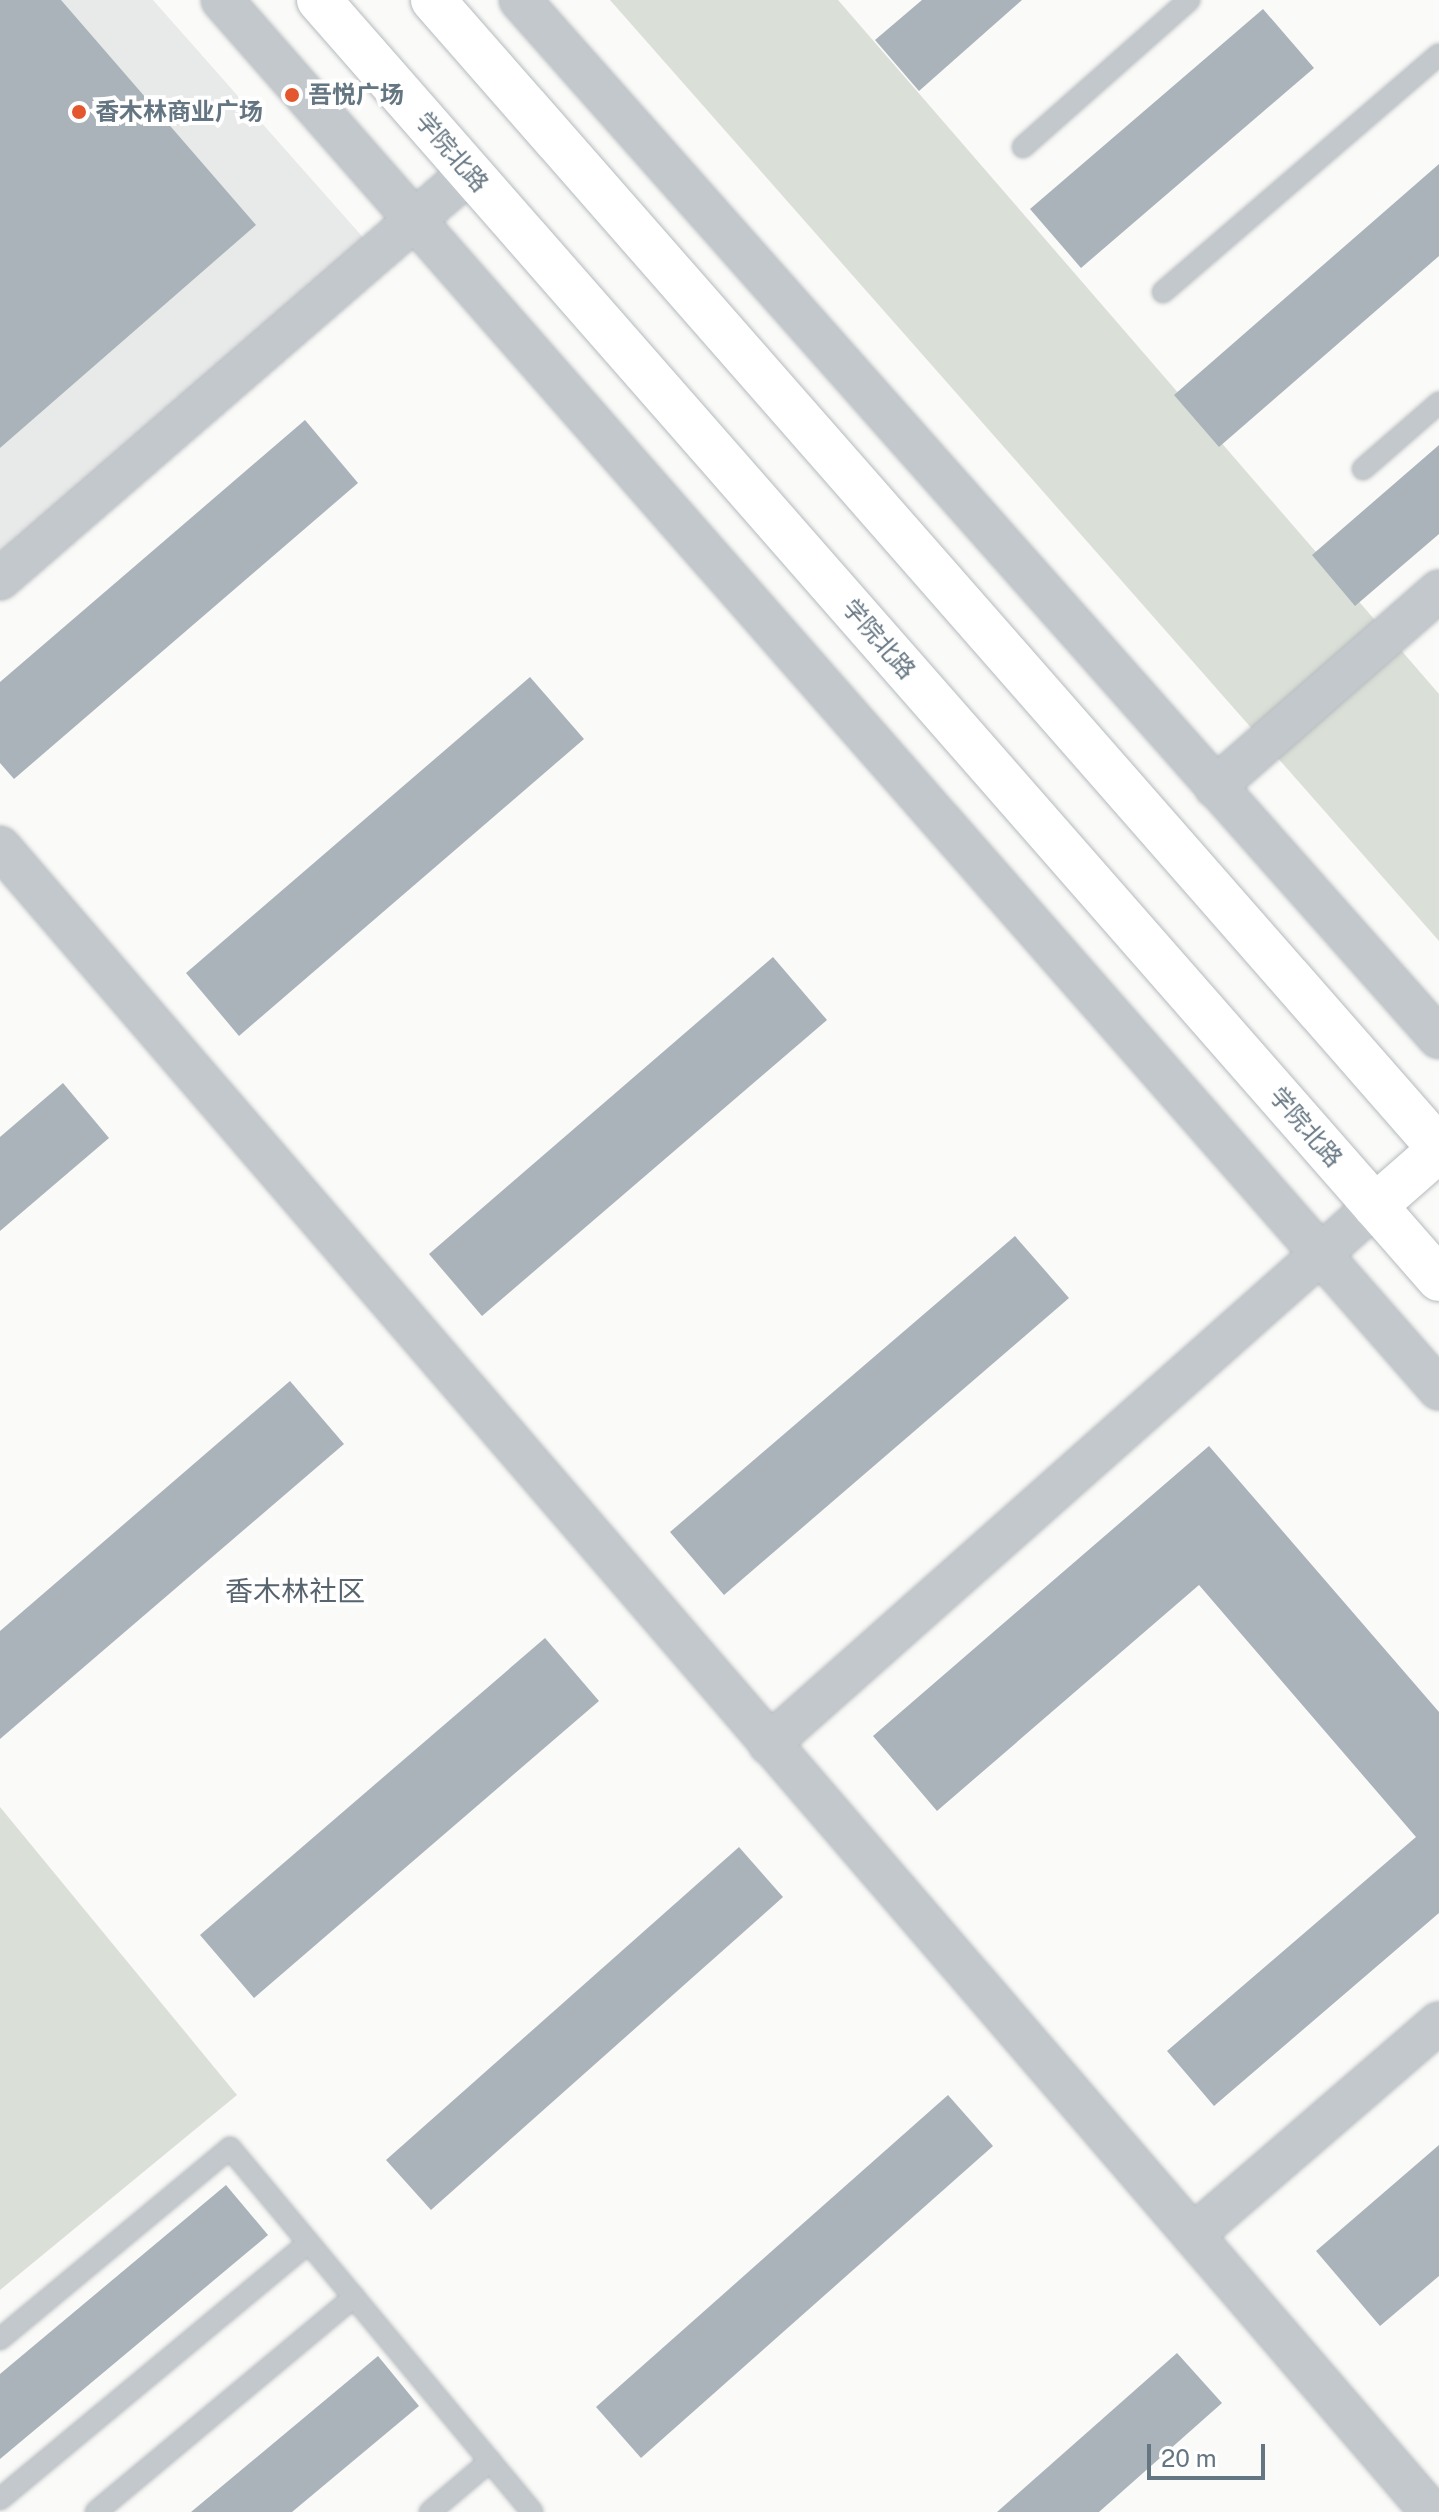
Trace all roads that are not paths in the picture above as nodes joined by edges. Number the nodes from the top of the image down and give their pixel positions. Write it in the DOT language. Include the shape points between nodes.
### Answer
graph roads {
  1 [pos="222,0"];
  2 [pos="319,0"];
  3 [pos="433,0"];
  4 [pos="520,0"];
  5 [pos="1189,0"];
  6 [pos="1439,55"];
  7 [pos="1023,147"];
  8 [pos="470,172"];
  9 [pos="417,219"];
  10 [pos="1163,292"];
  11 [pos="1439,403"];
  12 [pos="1363,469"];
  13 [pos="0,579"];
  14 [pos="1439,591"];
  15 [pos="1215,787"];
  16 [pos="0,847"];
  17 [pos="1439,1038"];
  18 [pos="1439,1149"];
  19 [pos="1375,1206"];
  20 [pos="1321,1253"];
  21 [pos="1439,1279"];
  22 [pos="1439,1389"];
  23 [pos="769,1744"];
  24 [pos="1439,2023"];
  25 [pos="1193,2235"];
  26 [pos="308,2243"];
  27 [pos="354,2297"];
  28 [pos="0,2339"];
  29 [pos="490,2461"];
  30 [pos="0,2499"];
  31 [pos="96,2512"];
  32 [pos="430,2512"];
  33 [pos="532,2512"];
  34 [pos="1431,2512"];
  1 -- 9 [label="street"];
  2 -- 8 [label="main road, 学院北路"];
  3 -- 18 [label="main road"];
  4 -- 15 [label="street"];
  5 -- 7 [label="lane"];
  6 -- 10 [label="lane"];
  8 -- 9 [label="street"];
  8 -- 19 [label="main road, 学院北路"];
  9 -- 13 [label="street"];
  9 -- 20 [label="street"];
  11 -- 12 [label="lane"];
  14 -- 15 [label="street"];
  15 -- 17 [label="street"];
  16 -- 23 [label="street"];
  18 -- 19 [label="main road"];
  19 -- 20 [label="street"];
  19 -- 21 [label="main road, 学院北路"];
  20 -- 22 [label="street"];
  20 -- 23 [label="street"];
  23 -- 25 [label="street"];
  24 -- 25 [label="street"];
  25 -- 34 [label="street"];
  26 -- 27 [label="lane"];
  26 -- 28 [label="lane" via="230,2148"];
  26 -- 30 [label="lane"];
  27 -- 29 [label="lane"];
  27 -- 31 [label="lane"];
  29 -- 32 [label="lane"];
  29 -- 33 [label="lane"];
}
